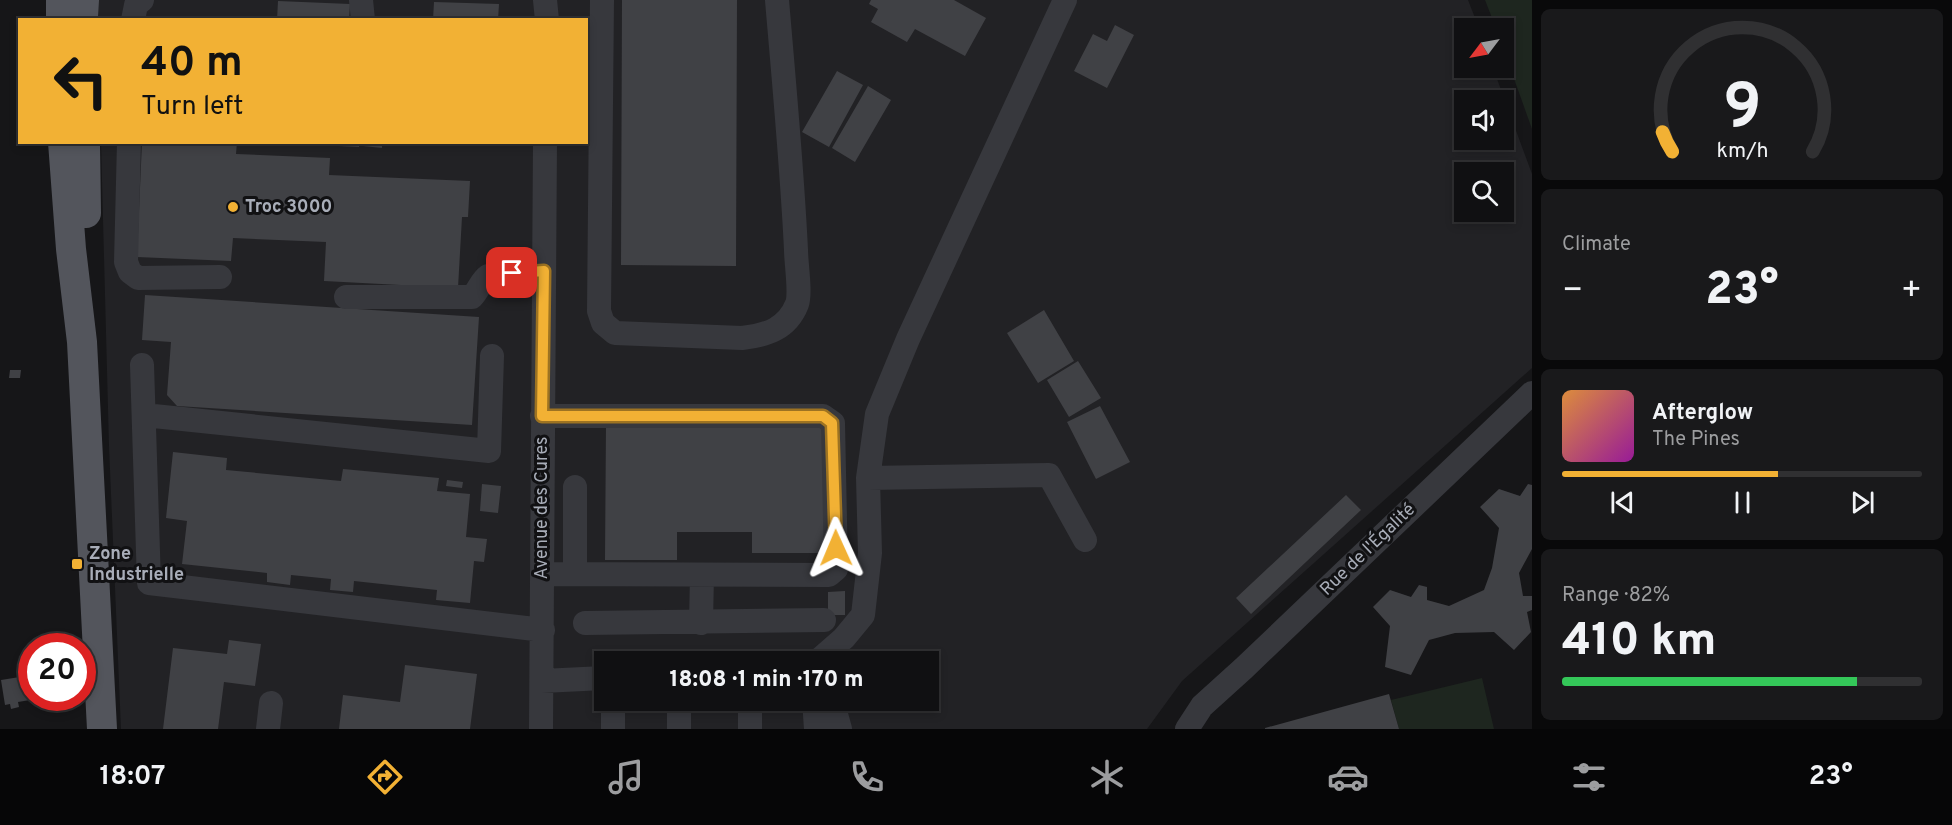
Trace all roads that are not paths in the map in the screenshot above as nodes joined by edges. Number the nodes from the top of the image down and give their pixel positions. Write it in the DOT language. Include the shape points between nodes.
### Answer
graph roads {
  1 [pos="61,0"];
  2 [pos="84,0"];
  3 [pos="142,0"];
  4 [pos="361,0"];
  5 [pos="545,0"];
  6 [pos="602,0"];
  7 [pos="777,0"];
  8 [pos="1065,0"];
  9 [pos="61,18"];
  10 [pos="83,18"];
  11 [pos="133,18"];
  12 [pos="363,18"];
  13 [pos="547,18"];
  14 [pos="63,144"];
  15 [pos="85,144"];
  16 [pos="129,144"];
  17 [pos="545,144"];
  18 [pos="544,271"];
  19 [pos="220,277"];
  20 [pos="346,297"];
  21 [pos="82,342"];
  22 [pos="492,356"];
  23 [pos="142,365"];
  24 [pos="1532,393"];
  25 [pos="144,415"];
  26 [pos="542,416"];
  27 [pos="868,478"];
  28 [pos="575,488"];
  29 [pos="1085,540"];
  30 [pos="542,574"];
  31 [pos="575,574"];
  32 [pos="702,575"];
  33 [pos="824,620"];
  34 [pos="585,623"];
  35 [pos="701,623"];
  36 [pos="543,630"];
  37 [pos="829,651"];
  38 [pos="594,678"];
  39 [pos="542,681"];
  40 [pos="270,703"];
  41 [pos="613,711"];
  42 [pos="679,711"];
  43 [pos="750,711"];
  44 [pos="815,711"];
  45 [pos="835,711"];
  46 [pos="102,729"];
  47 [pos="268,729"];
  48 [pos="541,729"];
  49 [pos="613,729"];
  50 [pos="680,729"];
  51 [pos="750,729"];
  52 [pos="816,729"];
  53 [pos="840,729"];
  54 [pos="1187,729"];
  1 -- 9 [label="main road"];
  2 -- 10 [label="main road"];
  3 -- 11 [label="street" via="136,5"];
  4 -- 12 [label="street"];
  5 -- 13 [label="street"];
  6 -- 7 [label="street" via="599,311 603,323 615,333 742,338 778,329 798,302"];
  8 -- 27 [label="street" via="877,414"];
  14 -- 21 [label="main road"];
  15 -- 21 [label="main road"];
  16 -- 19 [label="street" via="126,262 130,272 138,278"];
  17 -- 18 [label="street, Avenue des Cures"];
  18 -- 20 [label="street" via="488,276 472,297"];
  18 -- 26 [label="street, Avenue des Cures"];
  21 -- 46 [label="main road"];
  22 -- 25 [label="street" via="489,451"];
  23 -- 25 [label="street"];
  24 -- 54 [label="street, Rue de l'Égalité" via="1202,706"];
  25 -- 36 [label="street" via="149,583"];
  26 -- 30 [label="street, Avenue des Cures"];
  26 -- 32 [label="street" via="829,418 836,569 829,575"];
  27 -- 29 [label="street" via="1048,475"];
  27 -- 37 [label="street" via="870,553 862,615"];
  28 -- 31 [label="street"];
  30 -- 31 [label="street"];
  30 -- 36 [label="street, Avenue des Cures"];
  31 -- 32 [label="street"];
  32 -- 35 [label="street"];
  33 -- 35 [label="street"];
  34 -- 35 [label="street"];
  36 -- 39 [label="street, Avenue des Cures"];
  38 -- 39 [label="street"];
  39 -- 48 [label="street, Avenue des Cures"];
  40 -- 47 [label="street"];
  41 -- 49 [label="street"];
  42 -- 50 [label="street"];
  43 -- 51 [label="street"];
  44 -- 52 [label="street"];
  45 -- 53 [label="street"];
}
